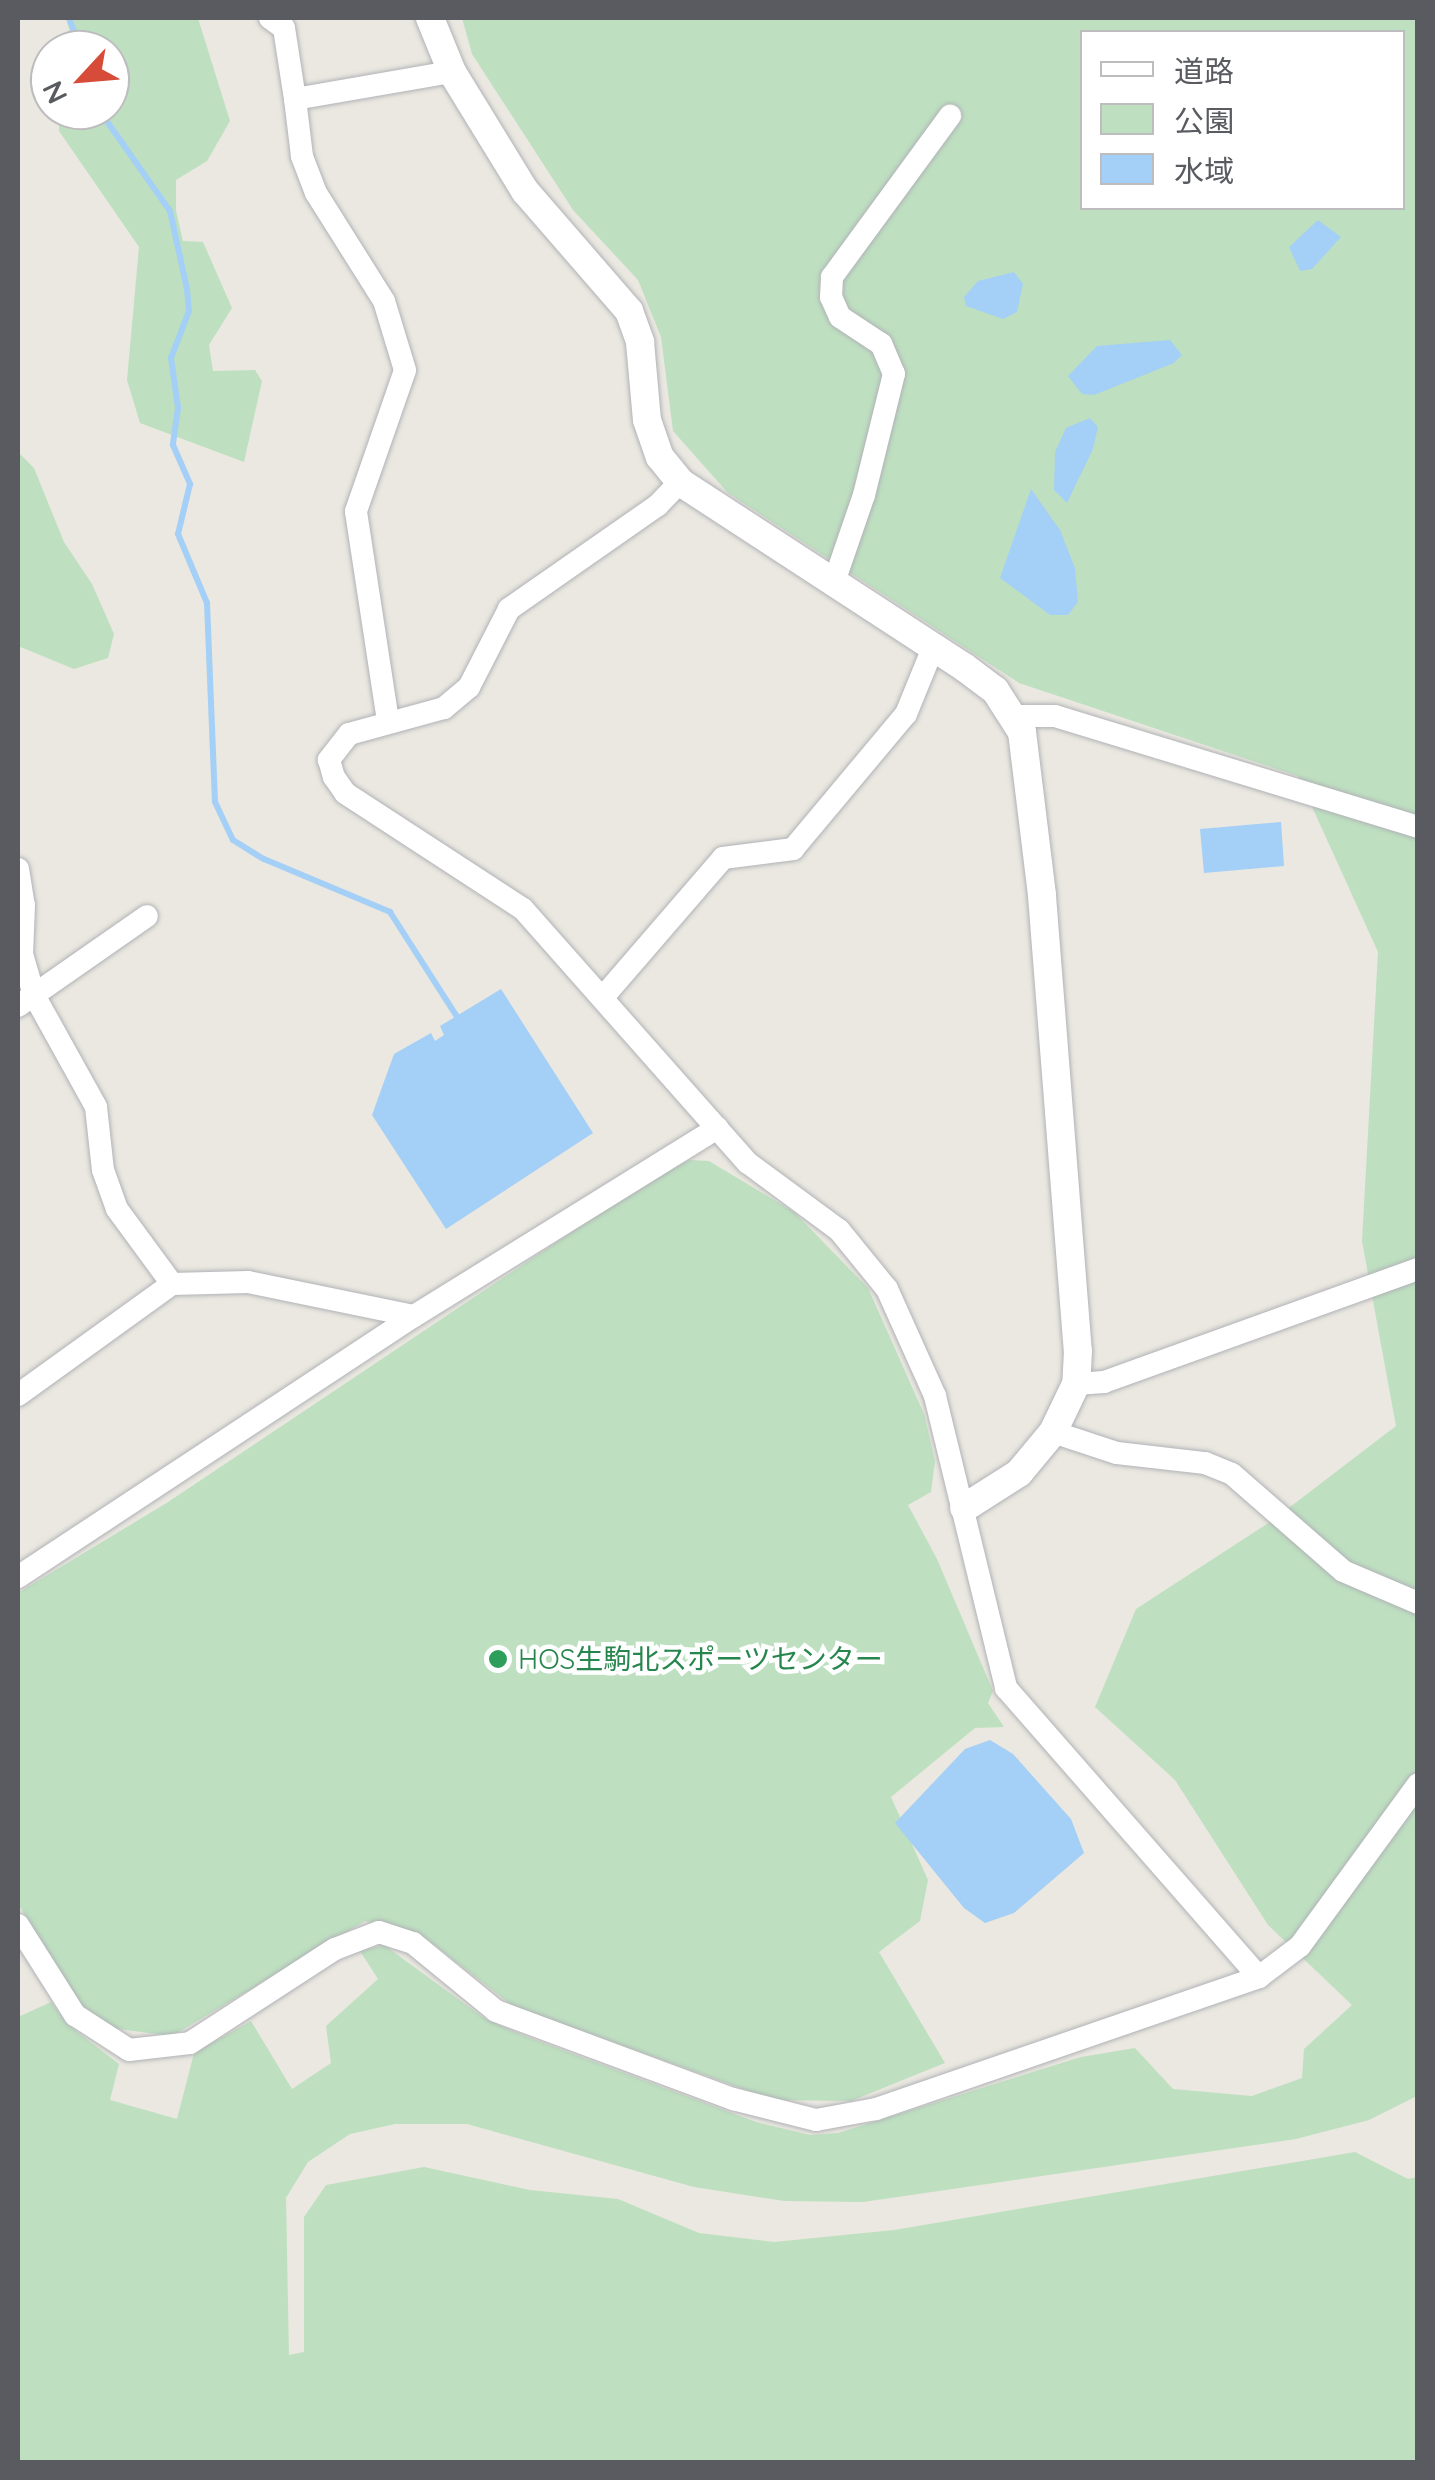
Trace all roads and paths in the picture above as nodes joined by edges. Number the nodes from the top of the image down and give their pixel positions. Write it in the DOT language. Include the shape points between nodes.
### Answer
graph roads {
  1 [pos="270,18"];
  2 [pos="430,18"];
  3 [pos="452,72"];
  4 [pos="295,99"];
  5 [pos="950,116"];
  6 [pos="680,482"];
  7 [pos="833,585"];
  8 [pos="933,648"];
  9 [pos="1015,716"];
  10 [pos="388,721"];
  11 [pos="1418,827"];
  12 [pos="18,869"];
  13 [pos="146,916"];
  14 [pos="604,996"];
  15 [pos="26,1000"];
  16 [pos="716,1128"];
  17 [pos="1418,1269"];
  18 [pos="172,1284"];
  19 [pos="414,1316"];
  20 [pos="22,1383"];
  21 [pos="1076,1384"];
  22 [pos="1053,1432"];
  23 [pos="964,1508"];
  24 [pos="18,1576"];
  25 [pos="1418,1602"];
  26 [pos="1418,1784"];
  27 [pos="18,1925"];
  28 [pos="1260,1977"];
  1 -- 4 [label="street" via="284,28"];
  2 -- 3 [label="street"];
  3 -- 4 [label="street"];
  3 -- 6 [label="street" via="524,192 629,312 640,342 646,420 660,457"];
  4 -- 10 [label="street" via="302,156 316,193 384,301 405,370 356,511"];
  5 -- 7 [label="street" via="832,277 830,297 840,317 881,344 894,374"];
  6 -- 7 [label="street"];
  6 -- 10 [label="street" via="658,505 509,609 468,687 444,708"];
  7 -- 8 [label="street"];
  8 -- 9 [label="street" via="995,690"];
  8 -- 14 [label="street" via="906,714 793,848 723,858"];
  9 -- 11 [label="street" via="1055,716"];
  9 -- 21 [label="street" via="1028,754 1042,896"];
  10 -- 14 [label="street" via="337,745 329,760 345,794 494,884"];
  12 -- 15 [label="street"];
  13 -- 15 [label="street"];
  14 -- 16 [label="street"];
  15 -- 18 [label="street" via="96,1107 103,1170 117,1208"];
  16 -- 19 [label="street"];
  16 -- 23 [label="street" via="748,1164 839,1230 887,1289 935,1396"];
  17 -- 21 [label="street" via="1141,1369"];
  18 -- 19 [label="street" via="248,1282"];
  18 -- 20 [label="street"];
  19 -- 24 [label="street"];
  21 -- 22 [label="street"];
  22 -- 23 [label="street" via="1018,1473"];
  22 -- 25 [label="street" via="1117,1453 1205,1463 1232,1474 1343,1571"];
  23 -- 28 [label="street" via="1006,1688"];
  26 -- 28 [label="street" via="1300,1946"];
  27 -- 28 [label="street" via="75,2016 130,2050 190,2043 335,1950 379,1932 413,1943 496,2011 733,2099 816,2120 876,2109"];
}
